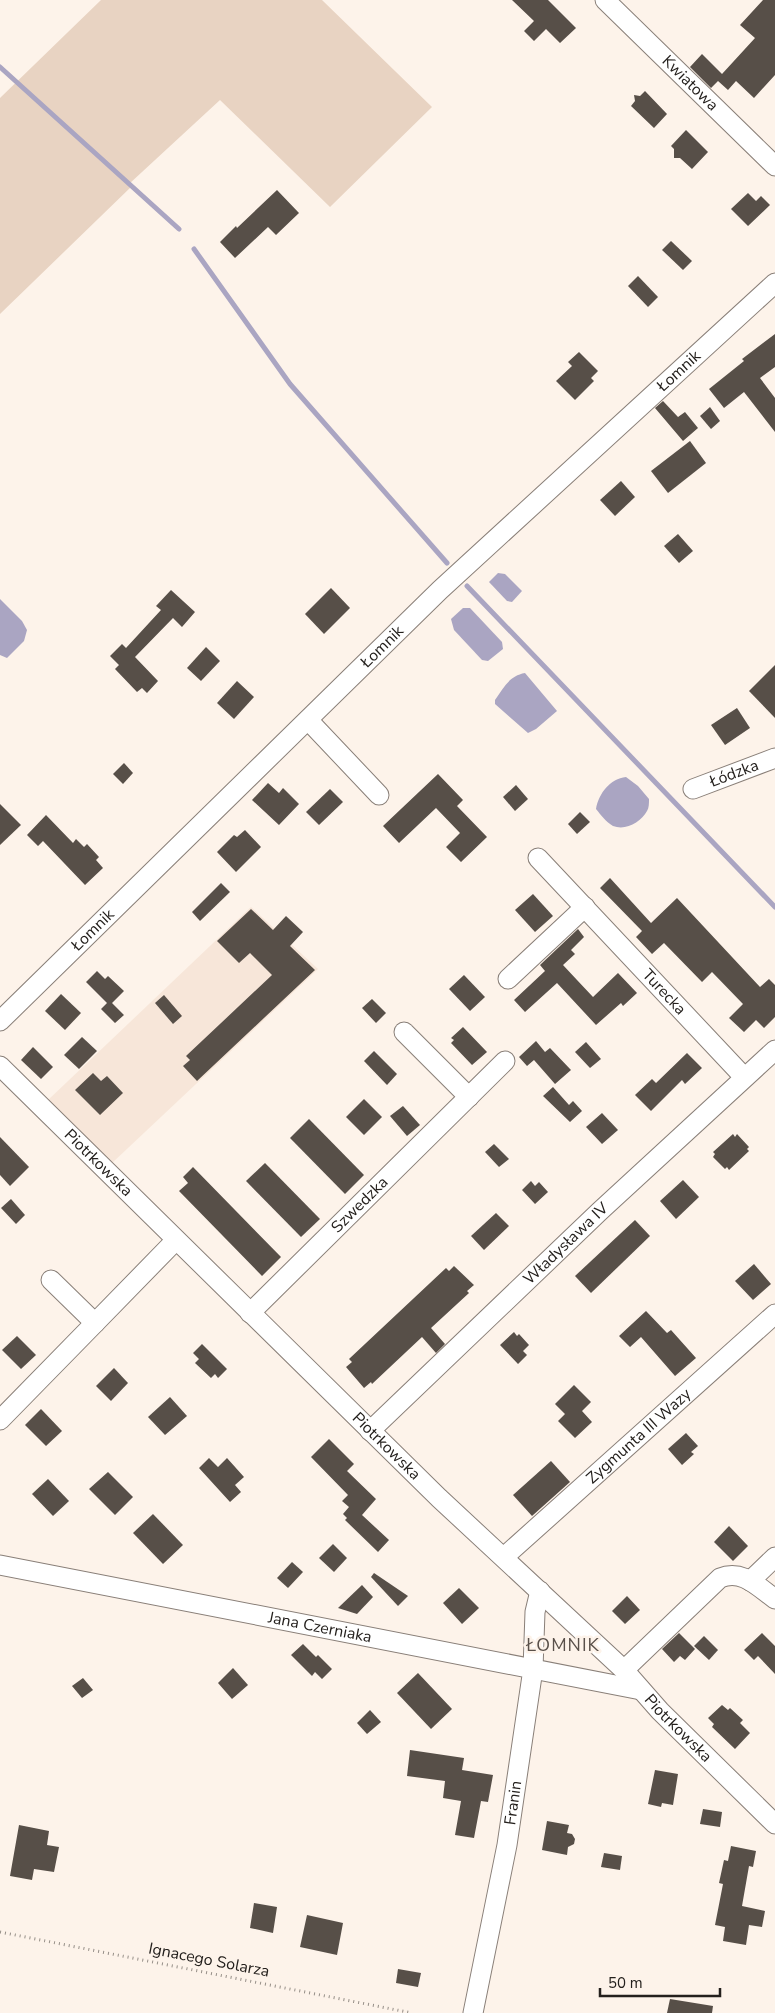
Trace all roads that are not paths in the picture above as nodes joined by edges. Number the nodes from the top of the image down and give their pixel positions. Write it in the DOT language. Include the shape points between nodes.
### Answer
graph roads {
  1 [pos="605,0"];
  2 [pos="775,166"];
  3 [pos="775,283"];
  4 [pos="308,720"];
  5 [pos="775,758"];
  6 [pos="693,789"];
  7 [pos="380,795"];
  8 [pos="538,858"];
  9 [pos="585,907"];
  10 [pos="508,979"];
  11 [pos="0,1021"];
  12 [pos="404,1032"];
  13 [pos="770,1054"];
  14 [pos="505,1061"];
  15 [pos="2,1071"];
  16 [pos="744,1077"];
  17 [pos="469,1096"];
  18 [pos="176,1240"];
  19 [pos="51,1280"];
  20 [pos="250,1313"];
  21 [pos="775,1314"];
  22 [pos="95,1323"];
  23 [pos="0,1420"];
  24 [pos="370,1430"];
  25 [pos="504,1557"];
  26 [pos="775,1557"];
  27 [pos="0,1565"];
  28 [pos="750,1581"];
  29 [pos="540,1591"];
  30 [pos="775,1599"];
  31 [pos="533,1669"];
  32 [pos="624,1670"];
  33 [pos="641,1690"];
  34 [pos="775,1824"];
  35 [pos="473,2013"];
  1 -- 2 [label="street, Kwiatowa"];
  3 -- 4 [label="street, Łomnik" via="440,590"];
  4 -- 7 [label="street"];
  4 -- 11 [label="street, Łomnik"];
  5 -- 6 [label="street, Łódzka"];
  8 -- 9 [label="street, Turecka"];
  9 -- 10 [label="street"];
  9 -- 16 [label="street, Turecka"];
  12 -- 17 [label="street"];
  13 -- 16 [label="street, Władysława IV"];
  14 -- 17 [label="street, Szwedzka"];
  15 -- 18 [label="street, Piotrkowska"];
  16 -- 24 [label="street, Władysława IV"];
  17 -- 20 [label="street, Szwedzka"];
  18 -- 20 [label="street, Piotrkowska"];
  18 -- 22 [label="street"];
  19 -- 22 [label="street"];
  20 -- 24 [label="street, Piotrkowska"];
  21 -- 25 [label="street, Zygmunta III Wazy"];
  22 -- 23 [label="street"];
  24 -- 25 [label="street, Piotrkowska"];
  25 -- 29 [label="street, Piotrkowska"];
  26 -- 28 [label="street"];
  27 -- 31 [label="street, Jana Czerniaka"];
  28 -- 30 [label="street"];
  28 -- 32 [label="street" via="743,1576 729,1574 720,1578"];
  29 -- 31 [label="street, Franin" via="535,1612"];
  29 -- 32 [label="street, Piotrkowska"];
  31 -- 33 [label="street, Jana Czerniaka"];
  31 -- 35 [label="street, Franin" via="507,1845"];
  32 -- 33 [label="street, Piotrkowska"];
  33 -- 34 [label="street, Piotrkowska"];
}
